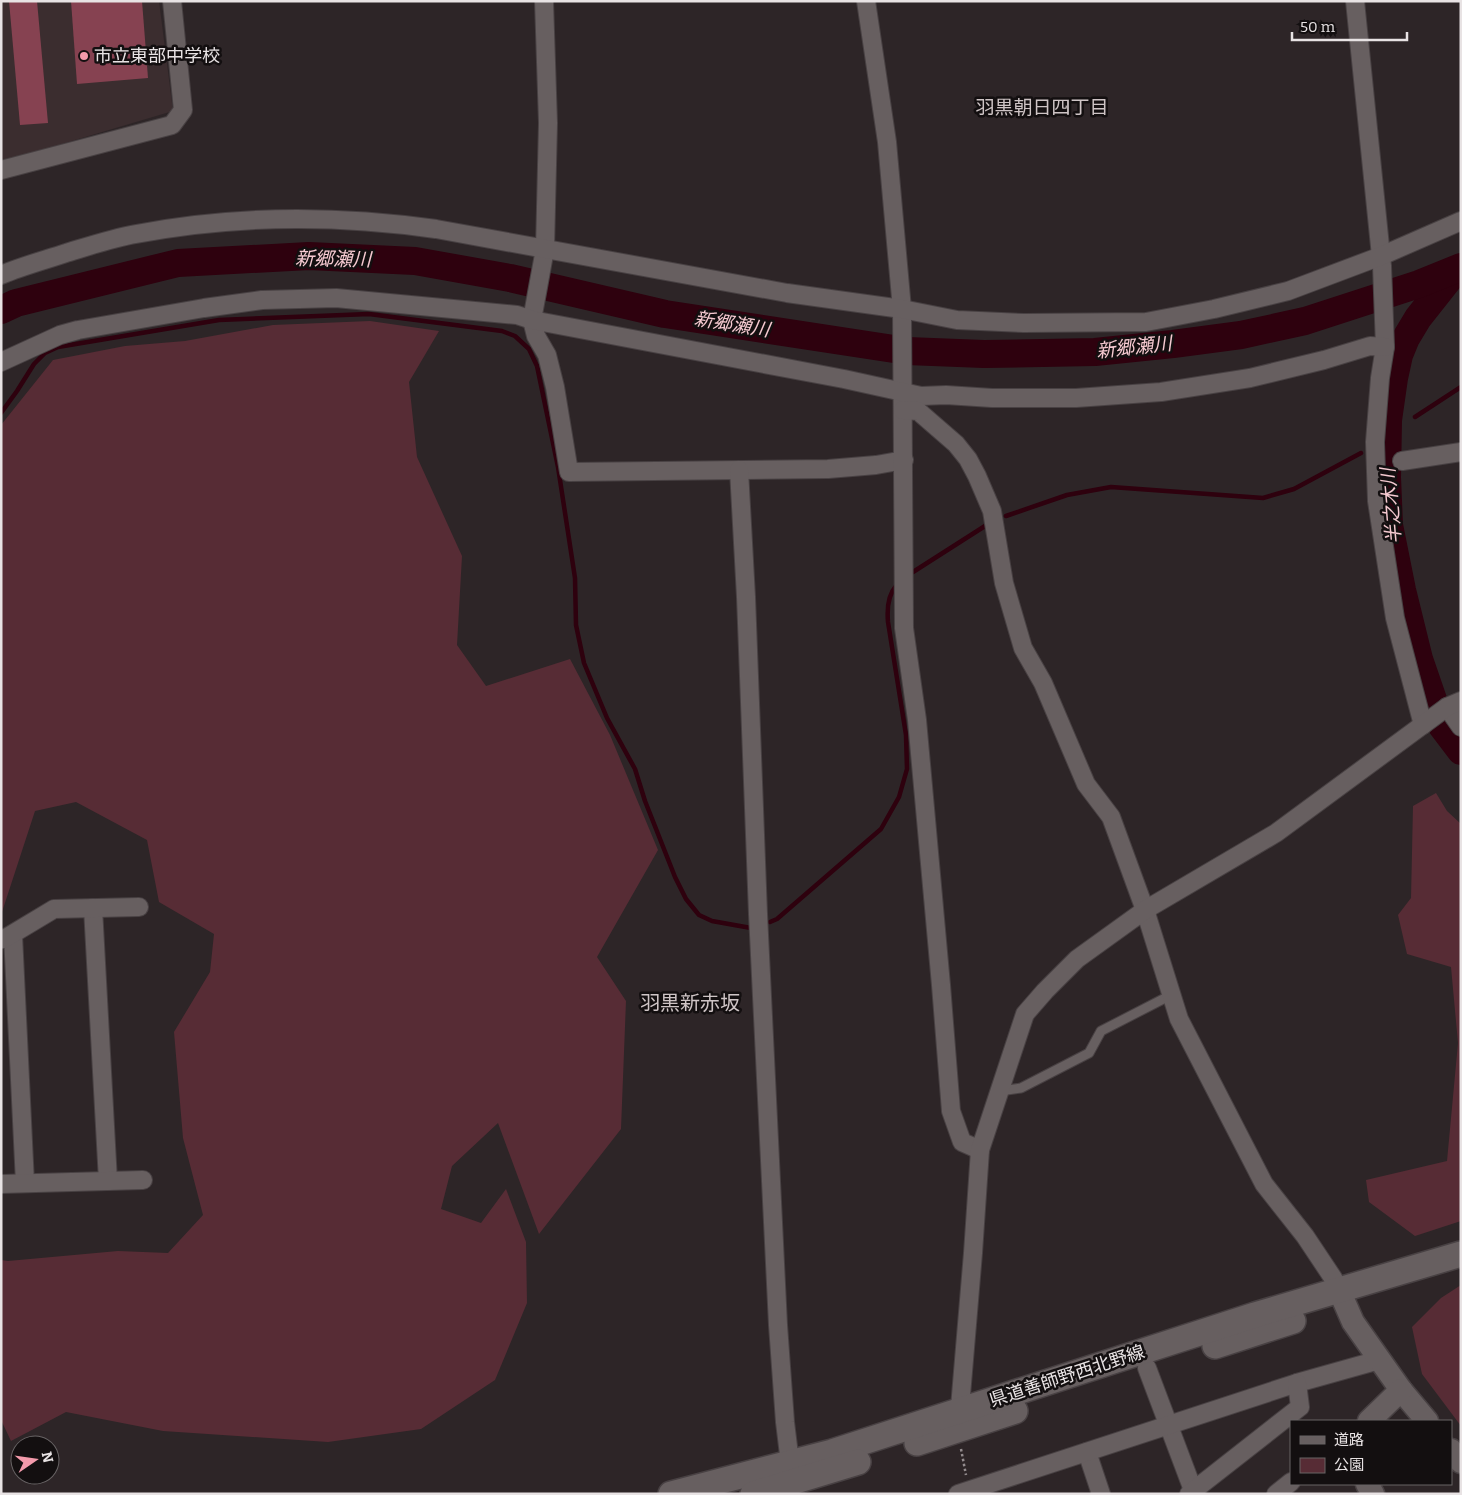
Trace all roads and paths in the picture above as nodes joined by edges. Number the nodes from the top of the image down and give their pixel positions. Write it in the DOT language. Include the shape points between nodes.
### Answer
graph roads {
  1 [pos="172,1"];
  2 [pos="544,1"];
  3 [pos="866,1"];
  4 [pos="1355,1"];
  5 [pos="1,170"];
  6 [pos="1461,221"];
  7 [pos="545,250"];
  8 [pos="1382,261"];
  9 [pos="1,274"];
  10 [pos="902,309"];
  11 [pos="532,320"];
  12 [pos="1385,343"];
  13 [pos="1,362"];
  14 [pos="902,396"];
  15 [pos="1461,452"];
  16 [pos="904,460"];
  17 [pos="1402,461"];
  18 [pos="738,470"];
  19 [pos="1454,704"];
  20 [pos="1423,725"];
  21 [pos="1461,726"];
  22 [pos="139,907"];
  23 [pos="93,908"];
  24 [pos="1145,910"];
  25 [pos="7,938"];
  26 [pos="1171,995"];
  27 [pos="1000,1091"];
  28 [pos="980,1150"];
  29 [pos="143,1180"];
  30 [pos="108,1181"];
  31 [pos="25,1183"];
  32 [pos="1,1184"];
  33 [pos="1461,1254"];
  34 [pos="1461,1271"];
  35 [pos="1342,1297"];
  36 [pos="1380,1360"];
  37 [pos="1147,1368"];
  38 [pos="1297,1383"];
  39 [pos="1401,1390"];
  40 [pos="959,1420"];
  41 [pos="1370,1420"];
  42 [pos="1426,1420"];
  43 [pos="1169,1425"];
  44 [pos="1452,1451"];
  45 [pos="1087,1452"];
  46 [pos="1461,1462"];
  47 [pos="790,1463"];
  48 [pos="1290,1483"];
  49 [pos="1191,1492"];
  50 [pos="966,1493"];
  51 [pos="671,1494"];
  52 [pos="753,1494"];
  53 [pos="1101,1494"];
  54 [pos="1276,1494"];
  1 -- 5 [label="street" via="183,110 172,125"];
  2 -- 7 [label="street" via="548,123"];
  3 -- 10 [label="street" via="887,142"];
  4 -- 8 [label="street"];
  6 -- 8 [label="street"];
  7 -- 9 [label="street" via="393,223 256,220 135,234"];
  7 -- 10 [label="street"];
  7 -- 11 [label="street"];
  8 -- 10 [label="street" via="1288,291 1146,322 967,320"];
  8 -- 12 [label="street"];
  10 -- 14 [label="street"];
  11 -- 13 [label="street" via="336,298 262,300 78,330"];
  11 -- 14 [label="street" via="844,379"];
  11 -- 18 [label="street" via="536,336 547,355 555,386 568,472"];
  12 -- 14 [label="street" via="1250,378 1161,392 1076,398"];
  12 -- 20 [label="street" via="1375,442 1377,501 1395,618"];
  14 -- 16 [label="street"];
  14 -- 24 [label="street" via="956,444 977,476 992,511 1004,583 1023,648 1043,683 1086,784 1111,817"];
  15 -- 17 [label="street"];
  16 -- 18 [label="street" via="828,469"];
  16 -- 28 [label="street" via="904,628 917,720 951,1111 962,1142"];
  18 -- 47 [label="street" via="778,1325"];
  19 -- 20 [label="street"];
  19 -- 21 [label="street"];
  20 -- 24 [label="street" via="1276,833"];
  22 -- 23 [label="street"];
  23 -- 25 [label="street" via="54,909"];
  23 -- 30 [label="street"];
  24 -- 26 [label="street"];
  24 -- 27 [label="street" via="1077,959 1025,1014"];
  25 -- 31 [label="street"];
  26 -- 27 [label="lane" via="1101,1031 1089,1053 1021,1088"];
  26 -- 35 [label="street" via="1186,1035 1264,1184 1305,1236"];
  27 -- 28 [label="street"];
  28 -- 40 [label="street"];
  29 -- 30 [label="street"];
  30 -- 31 [label="street"];
  31 -- 32 [label="street"];
  33 -- 35 [label="main road, 県道善師野西北野線"];
  34 -- 35 [label="main road, 県道善師野西北野線"];
  35 -- 36 [label="street" via="1353,1322"];
  35 -- 37 [label="main road, 県道善師野西北野線"];
  35 -- 40 [label="main road, 県道善師野西北野線" via="1255,1315"];
  36 -- 38 [label="street"];
  36 -- 39 [label="street"];
  37 -- 40 [label="main road, 県道善師野西北野線"];
  37 -- 43 [label="street"];
  38 -- 43 [label="street"];
  38 -- 49 [label="street" via="1300,1406"];
  39 -- 41 [label="street"];
  39 -- 42 [label="street"];
  40 -- 47 [label="main road, 県道善師野西北野線"];
  40 -- 50 [label="path"];
  40 -- 52 [label="main road, 県道善師野西北野線"];
  43 -- 45 [label="street"];
  43 -- 49 [label="street"];
  44 -- 46 [label="street"];
  45 -- 50 [label="street"];
  45 -- 53 [label="street"];
  47 -- 51 [label="main road, 県道善師野西北野線"];
  48 -- 54 [label="street"];
}
